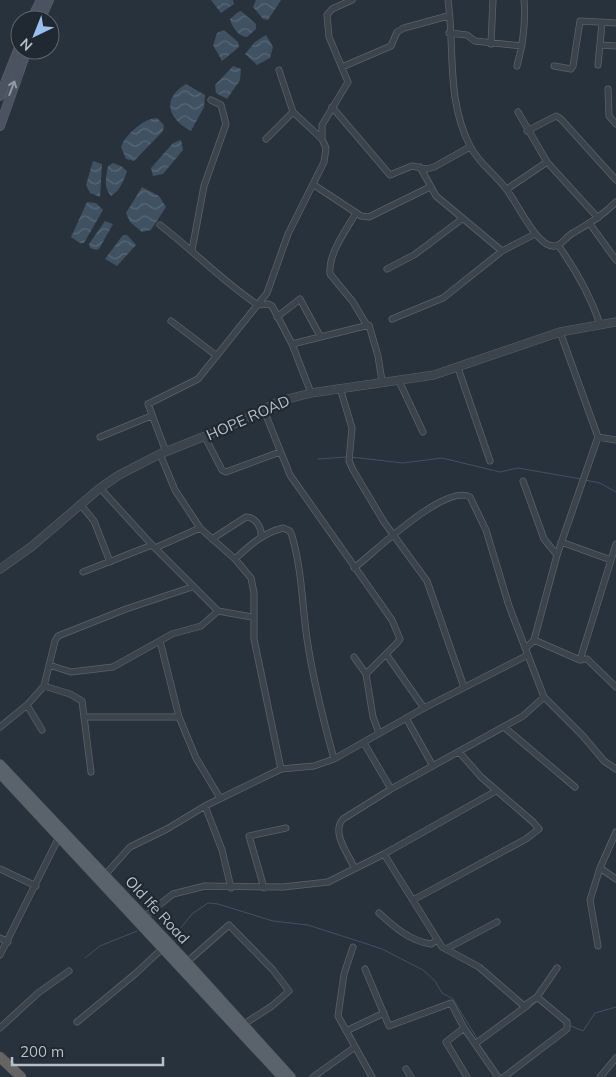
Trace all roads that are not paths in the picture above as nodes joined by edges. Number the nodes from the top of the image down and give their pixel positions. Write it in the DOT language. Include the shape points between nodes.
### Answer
graph roads {
  1 [pos="348,0"];
  2 [pos="448,0"];
  3 [pos="493,0"];
  4 [pos="524,0"];
  5 [pos="448,16"];
  6 [pos="602,23"];
  7 [pos="616,23"];
  8 [pos="449,33"];
  9 [pos="492,44"];
  10 [pos="600,44"];
  11 [pos="522,46"];
  12 [pos="616,46"];
  13 [pos="14,60"];
  14 [pos="23,60"];
  15 [pos="598,65"];
  16 [pos="517,66"];
  17 [pos="554,66"];
  18 [pos="342,67"];
  19 [pos="279,70"];
  20 [pos="608,89"];
  21 [pos="0,94"];
  22 [pos="211,100"];
  23 [pos="332,107"];
  24 [pos="293,112"];
  25 [pos="518,112"];
  26 [pos="616,124"];
  27 [pos="0,126"];
  28 [pos="527,131"];
  29 [pos="266,139"];
  30 [pos="322,139"];
  31 [pos="470,147"];
  32 [pos="547,162"];
  33 [pos="420,167"];
  34 [pos="616,180"];
  35 [pos="314,186"];
  36 [pos="430,187"];
  37 [pos="507,189"];
  38 [pos="616,202"];
  39 [pos="356,213"];
  40 [pos="598,218"];
  41 [pos="462,219"];
  42 [pos="590,224"];
  43 [pos="160,225"];
  44 [pos="535,234"];
  45 [pos="558,246"];
  46 [pos="192,250"];
  47 [pos="502,251"];
  48 [pos="616,260"];
  49 [pos="387,269"];
  50 [pos="266,293"];
  51 [pos="258,305"];
  52 [pos="272,306"];
  53 [pos="278,317"];
  54 [pos="392,319"];
  55 [pos="171,321"];
  56 [pos="616,322"];
  57 [pos="366,324"];
  58 [pos="600,324"];
  59 [pos="560,332"];
  60 [pos="320,336"];
  61 [pos="292,344"];
  62 [pos="217,356"];
  63 [pos="458,368"];
  64 [pos="382,381"];
  65 [pos="399,381"];
  66 [pos="340,388"];
  67 [pos="311,393"];
  68 [pos="263,408"];
  69 [pos="151,416"];
  70 [pos="423,432"];
  71 [pos="100,437"];
  72 [pos="598,437"];
  73 [pos="205,438"];
  74 [pos="616,440"];
  75 [pos="280,452"];
  76 [pos="163,453"];
  77 [pos="490,461"];
  78 [pos="523,481"];
  79 [pos="100,488"];
  80 [pos="80,504"];
  81 [pos="200,528"];
  82 [pos="261,536"];
  83 [pos="393,536"];
  84 [pos="212,539"];
  85 [pos="561,542"];
  86 [pos="616,544"];
  87 [pos="154,547"];
  88 [pos="557,555"];
  89 [pos="235,559"];
  90 [pos="611,560"];
  91 [pos="110,562"];
  92 [pos="354,568"];
  93 [pos="0,569"];
  94 [pos="82,572"];
  95 [pos="192,587"];
  96 [pos="218,611"];
  97 [pos="252,617"];
  98 [pos="534,640"];
  99 [pos="160,641"];
  100 [pos="526,648"];
  101 [pos="386,654"];
  102 [pos="528,655"];
  103 [pos="354,657"];
  104 [pos="580,660"];
  105 [pos="49,666"];
  106 [pos="366,674"];
  107 [pos="44,686"];
  108 [pos="464,687"];
  109 [pos="616,687"];
  110 [pos="544,697"];
  111 [pos="27,705"];
  112 [pos="424,708"];
  113 [pos="86,717"];
  114 [pos="179,717"];
  115 [pos="406,718"];
  116 [pos="0,727"];
  117 [pos="504,727"];
  118 [pos="42,730"];
  119 [pos="379,733"];
  120 [pos="364,743"];
  121 [pos="459,752"];
  122 [pos="334,759"];
  123 [pos="0,764"];
  124 [pos="433,766"];
  125 [pos="281,769"];
  126 [pos="616,769"];
  127 [pos="91,772"];
  128 [pos="0,774"];
  129 [pos="574,787"];
  130 [pos="391,789"];
  131 [pos="496,791"];
  132 [pos="220,798"];
  133 [pos="205,806"];
  134 [pos="286,828"];
  135 [pos="616,832"];
  136 [pos="59,837"];
  137 [pos="384,854"];
  138 [pos="354,867"];
  139 [pos="600,868"];
  140 [pos="0,869"];
  141 [pos="105,874"];
  142 [pos="616,879"];
  143 [pos="36,886"];
  144 [pos="230,888"];
  145 [pos="264,888"];
  146 [pos="116,891"];
  147 [pos="413,900"];
  148 [pos="378,913"];
  149 [pos="144,917"];
  150 [pos="497,922"];
  151 [pos="0,938"];
  152 [pos="437,940"];
  153 [pos="8,942"];
  154 [pos="598,946"];
  155 [pos="164,947"];
  156 [pos="353,947"];
  157 [pos="446,949"];
  158 [pos="0,955"];
  159 [pos="188,962"];
  160 [pos="557,968"];
  161 [pos="365,969"];
  162 [pos="69,971"];
  163 [pos="537,997"];
  164 [pos="528,1005"];
  165 [pos="384,1013"];
  166 [pos="77,1022"];
  167 [pos="244,1024"];
  168 [pos="0,1028"];
  169 [pos="464,1028"];
  170 [pos="346,1032"];
  171 [pos="475,1044"];
  172 [pos="355,1047"];
  173 [pos="0,1057"];
  174 [pos="270,1058"];
  175 [pos="615,1062"];
  176 [pos="0,1067"];
  177 [pos="406,1069"];
  178 [pos="11,1077"];
  179 [pos="21,1077"];
  180 [pos="282,1077"];
  181 [pos="291,1077"];
  182 [pos="312,1077"];
  183 [pos="372,1077"];
  184 [pos="411,1077"];
  185 [pos="467,1077"];
  186 [pos="498,1077"];
  187 [pos="504,1077"];
  188 [pos="600,1077"];
  1 -- 18 [label="street" via="332,9 326,21"];
  2 -- 5 [label="street"];
  3 -- 9 [label="street"];
  4 -- 11 [label="street"];
  5 -- 8 [label="street"];
  5 -- 18 [label="street" via="404,28 398,32 391,46"];
  6 -- 7 [label="street"];
  6 -- 10 [label="street"];
  6 -- 17 [label="street" via="580,21 573,66 571,69"];
  8 -- 9 [label="street" via="467,35 475,41"];
  8 -- 31 [label="street" via="454,98"];
  9 -- 11 [label="street"];
  10 -- 12 [label="street"];
  10 -- 15 [label="street"];
  11 -- 16 [label="street"];
  13 -- 21 [label="main road"];
  27 -- 14 [label="main road, one-way"];
  18 -- 23 [label="street" via="348,82"];
  19 -- 24 [label="street"];
  20 -- 26 [label="street" via="609,116"];
  22 -- 46 [label="street" via="221,105 226,124 204,186"];
  23 -- 30 [label="street" via="322,125"];
  23 -- 33 [label="street" via="390,175 412,166"];
  24 -- 29 [label="street"];
  24 -- 30 [label="street"];
  25 -- 28 [label="street"];
  28 -- 32 [label="street"];
  28 -- 34 [label="street" via="556,116"];
  30 -- 35 [label="street" via="326,155"];
  31 -- 33 [label="street" via="441,164 427,169"];
  31 -- 37 [label="street" via="485,169"];
  32 -- 37 [label="street"];
  32 -- 40 [label="street"];
  33 -- 36 [label="street"];
  35 -- 39 [label="street"];
  35 -- 50 [label="street" via="288,234"];
  36 -- 39 [label="street" via="369,217"];
  36 -- 41 [label="street"];
  37 -- 44 [label="street"];
  38 -- 40 [label="street"];
  39 -- 57 [label="street" via="337,247 330,274"];
  40 -- 42 [label="street"];
  41 -- 47 [label="street"];
  41 -- 49 [label="street" via="414,255"];
  42 -- 45 [label="street" via="571,234"];
  42 -- 48 [label="street"];
  43 -- 46 [label="street"];
  44 -- 45 [label="street" via="544,243"];
  44 -- 47 [label="street"];
  45 -- 58 [label="street" via="585,288"];
  46 -- 51 [label="street"];
  47 -- 54 [label="street" via="442,298"];
  50 -- 51 [label="street"];
  50 -- 52 [label="street"];
  51 -- 52 [label="street"];
  51 -- 62 [label="street"];
  52 -- 53 [label="street"];
  53 -- 60 [label="street" via="300,299"];
  53 -- 61 [label="street"];
  55 -- 62 [label="street"];
  56 -- 58 [label="street, HOPE ROAD"];
  57 -- 60 [label="street"];
  57 -- 64 [label="street" via="371,328"];
  58 -- 59 [label="street, HOPE ROAD"];
  59 -- 63 [label="street, HOPE ROAD"];
  59 -- 72 [label="street"];
  60 -- 61 [label="street"];
  61 -- 67 [label="street"];
  62 -- 69 [label="street" via="193,382 150,403"];
  63 -- 65 [label="street, HOPE ROAD"];
  63 -- 77 [label="street"];
  64 -- 65 [label="street, HOPE ROAD"];
  64 -- 66 [label="street, HOPE ROAD"];
  65 -- 70 [label="street"];
  66 -- 67 [label="street, HOPE ROAD"];
  66 -- 83 [label="street" via="352,428 352,470"];
  67 -- 68 [label="street, HOPE ROAD"];
  68 -- 73 [label="street, HOPE ROAD"];
  68 -- 75 [label="street"];
  69 -- 71 [label="street"];
  69 -- 76 [label="street"];
  72 -- 74 [label="street"];
  72 -- 85 [label="street"];
  73 -- 75 [label="street" via="226,472"];
  73 -- 76 [label="street, HOPE ROAD"];
  75 -- 92 [label="street" via="290,475"];
  76 -- 79 [label="street, HOPE ROAD"];
  76 -- 81 [label="street" via="175,490"];
  78 -- 88 [label="street" via="544,539"];
  79 -- 80 [label="street, HOPE ROAD"];
  79 -- 87 [label="street"];
  80 -- 91 [label="street" via="94,521"];
  80 -- 93 [label="street, HOPE ROAD"];
  81 -- 84 [label="street"];
  81 -- 87 [label="street"];
  82 -- 84 [label="street" via="256,522 246,517"];
  82 -- 89 [label="street"];
  82 -- 122 [label="street" via="283,528 292,536 315,684"];
  83 -- 92 [label="street"];
  83 -- 100 [label="street" via="424,511 460,496 470,496 493,549 509,606"];
  83 -- 108 [label="street" via="427,581"];
  84 -- 89 [label="street"];
  85 -- 88 [label="street"];
  85 -- 90 [label="street"];
  86 -- 90 [label="street"];
  87 -- 91 [label="street"];
  87 -- 95 [label="street"];
  88 -- 98 [label="street"];
  89 -- 97 [label="street" via="251,578 254,593"];
  90 -- 104 [label="street"];
  91 -- 94 [label="street"];
  92 -- 101 [label="street" via="398,632 400,639"];
  95 -- 96 [label="street"];
  95 -- 105 [label="street" via="58,636"];
  96 -- 97 [label="street"];
  96 -- 99 [label="street" via="201,626"];
  97 -- 125 [label="street" via="262,685"];
  98 -- 100 [label="street"];
  98 -- 104 [label="street"];
  99 -- 105 [label="street" via="106,669 71,672"];
  99 -- 114 [label="street"];
  100 -- 102 [label="street"];
  101 -- 106 [label="street"];
  101 -- 112 [label="street"];
  102 -- 108 [label="street"];
  102 -- 110 [label="street"];
  103 -- 106 [label="street"];
  104 -- 109 [label="street" via="587,659"];
  105 -- 107 [label="street"];
  106 -- 119 [label="street" via="372,716"];
  107 -- 111 [label="street"];
  107 -- 113 [label="street" via="80,698"];
  108 -- 112 [label="street"];
  110 -- 117 [label="street" via="523,716"];
  110 -- 126 [label="street" via="604,761"];
  111 -- 116 [label="street"];
  111 -- 118 [label="street"];
  112 -- 115 [label="street"];
  113 -- 114 [label="street"];
  113 -- 127 [label="street"];
  114 -- 132 [label="street" via="196,758"];
  115 -- 119 [label="street"];
  115 -- 124 [label="street"];
  117 -- 121 [label="street"];
  117 -- 129 [label="street"];
  119 -- 120 [label="street"];
  120 -- 122 [label="street"];
  120 -- 130 [label="street"];
  121 -- 124 [label="street"];
  121 -- 131 [label="street"];
  122 -- 125 [label="street" via="314,766"];
  123 -- 141 [label="main road, Old Ife Road"];
  124 -- 130 [label="street"];
  125 -- 132 [label="street"];
  128 -- 136 [label="main road, Old Ife Road"];
  130 -- 138 [label="street" via="339,823 339,834"];
  131 -- 137 [label="street"];
  131 -- 147 [label="street" via="533,822 538,831"];
  132 -- 133 [label="street"];
  133 -- 141 [label="street" via="130,847"];
  133 -- 144 [label="street" via="222,850"];
  134 -- 145 [label="street" via="249,836"];
  135 -- 139 [label="street"];
  136 -- 143 [label="street"];
  136 -- 146 [label="main road, Old Ife Road"];
  137 -- 138 [label="street"];
  137 -- 147 [label="street"];
  138 -- 145 [label="street" via="328,882"];
  139 -- 142 [label="street"];
  139 -- 154 [label="street" via="590,900"];
  140 -- 143 [label="street"];
  141 -- 146 [label="main road, Old Ife Road"];
  143 -- 153 [label="street"];
  144 -- 145 [label="street"];
  144 -- 149 [label="street" via="205,886 181,891"];
  146 -- 149 [label="main road, Old Ife Road"];
  146 -- 155 [label="main road, Old Ife Road"];
  147 -- 152 [label="street"];
  148 -- 152 [label="street" via="417,941 431,944"];
  149 -- 159 [label="main road, Old Ife Road"];
  150 -- 157 [label="street"];
  151 -- 153 [label="street"];
  152 -- 157 [label="street"];
  153 -- 158 [label="street"];
  155 -- 166 [label="street"];
  155 -- 174 [label="main road, Old Ife Road"];
  156 -- 170 [label="street" via="344,974 338,1016"];
  157 -- 164 [label="street" via="479,968 524,1006"];
  159 -- 167 [label="main road, Old Ife Road"];
  159 -- 167 [label="street" via="229,925 273,970 289,991"];
  160 -- 163 [label="street"];
  161 -- 165 [label="street"];
  162 -- 168 [label="street" via="38,993"];
  163 -- 164 [label="street"];
  163 -- 187 [label="street" via="567,1022 567,1029"];
  164 -- 171 [label="street"];
  165 -- 169 [label="street" via="392,1026 449,1003 454,1006"];
  165 -- 170 [label="street"];
  167 -- 174 [label="main road, Old Ife Road"];
  169 -- 171 [label="street"];
  169 -- 185 [label="street" via="446,1042"];
  170 -- 172 [label="street"];
  171 -- 186 [label="street"];
  172 -- 182 [label="street"];
  172 -- 183 [label="street"];
  173 -- 179 [label="highway"];
  174 -- 180 [label="main road, Old Ife Road"];
  174 -- 181 [label="main road, Old Ife Road"];
  175 -- 188 [label="street"];
  176 -- 178 [label="highway"];
  177 -- 184 [label="street"];
}
